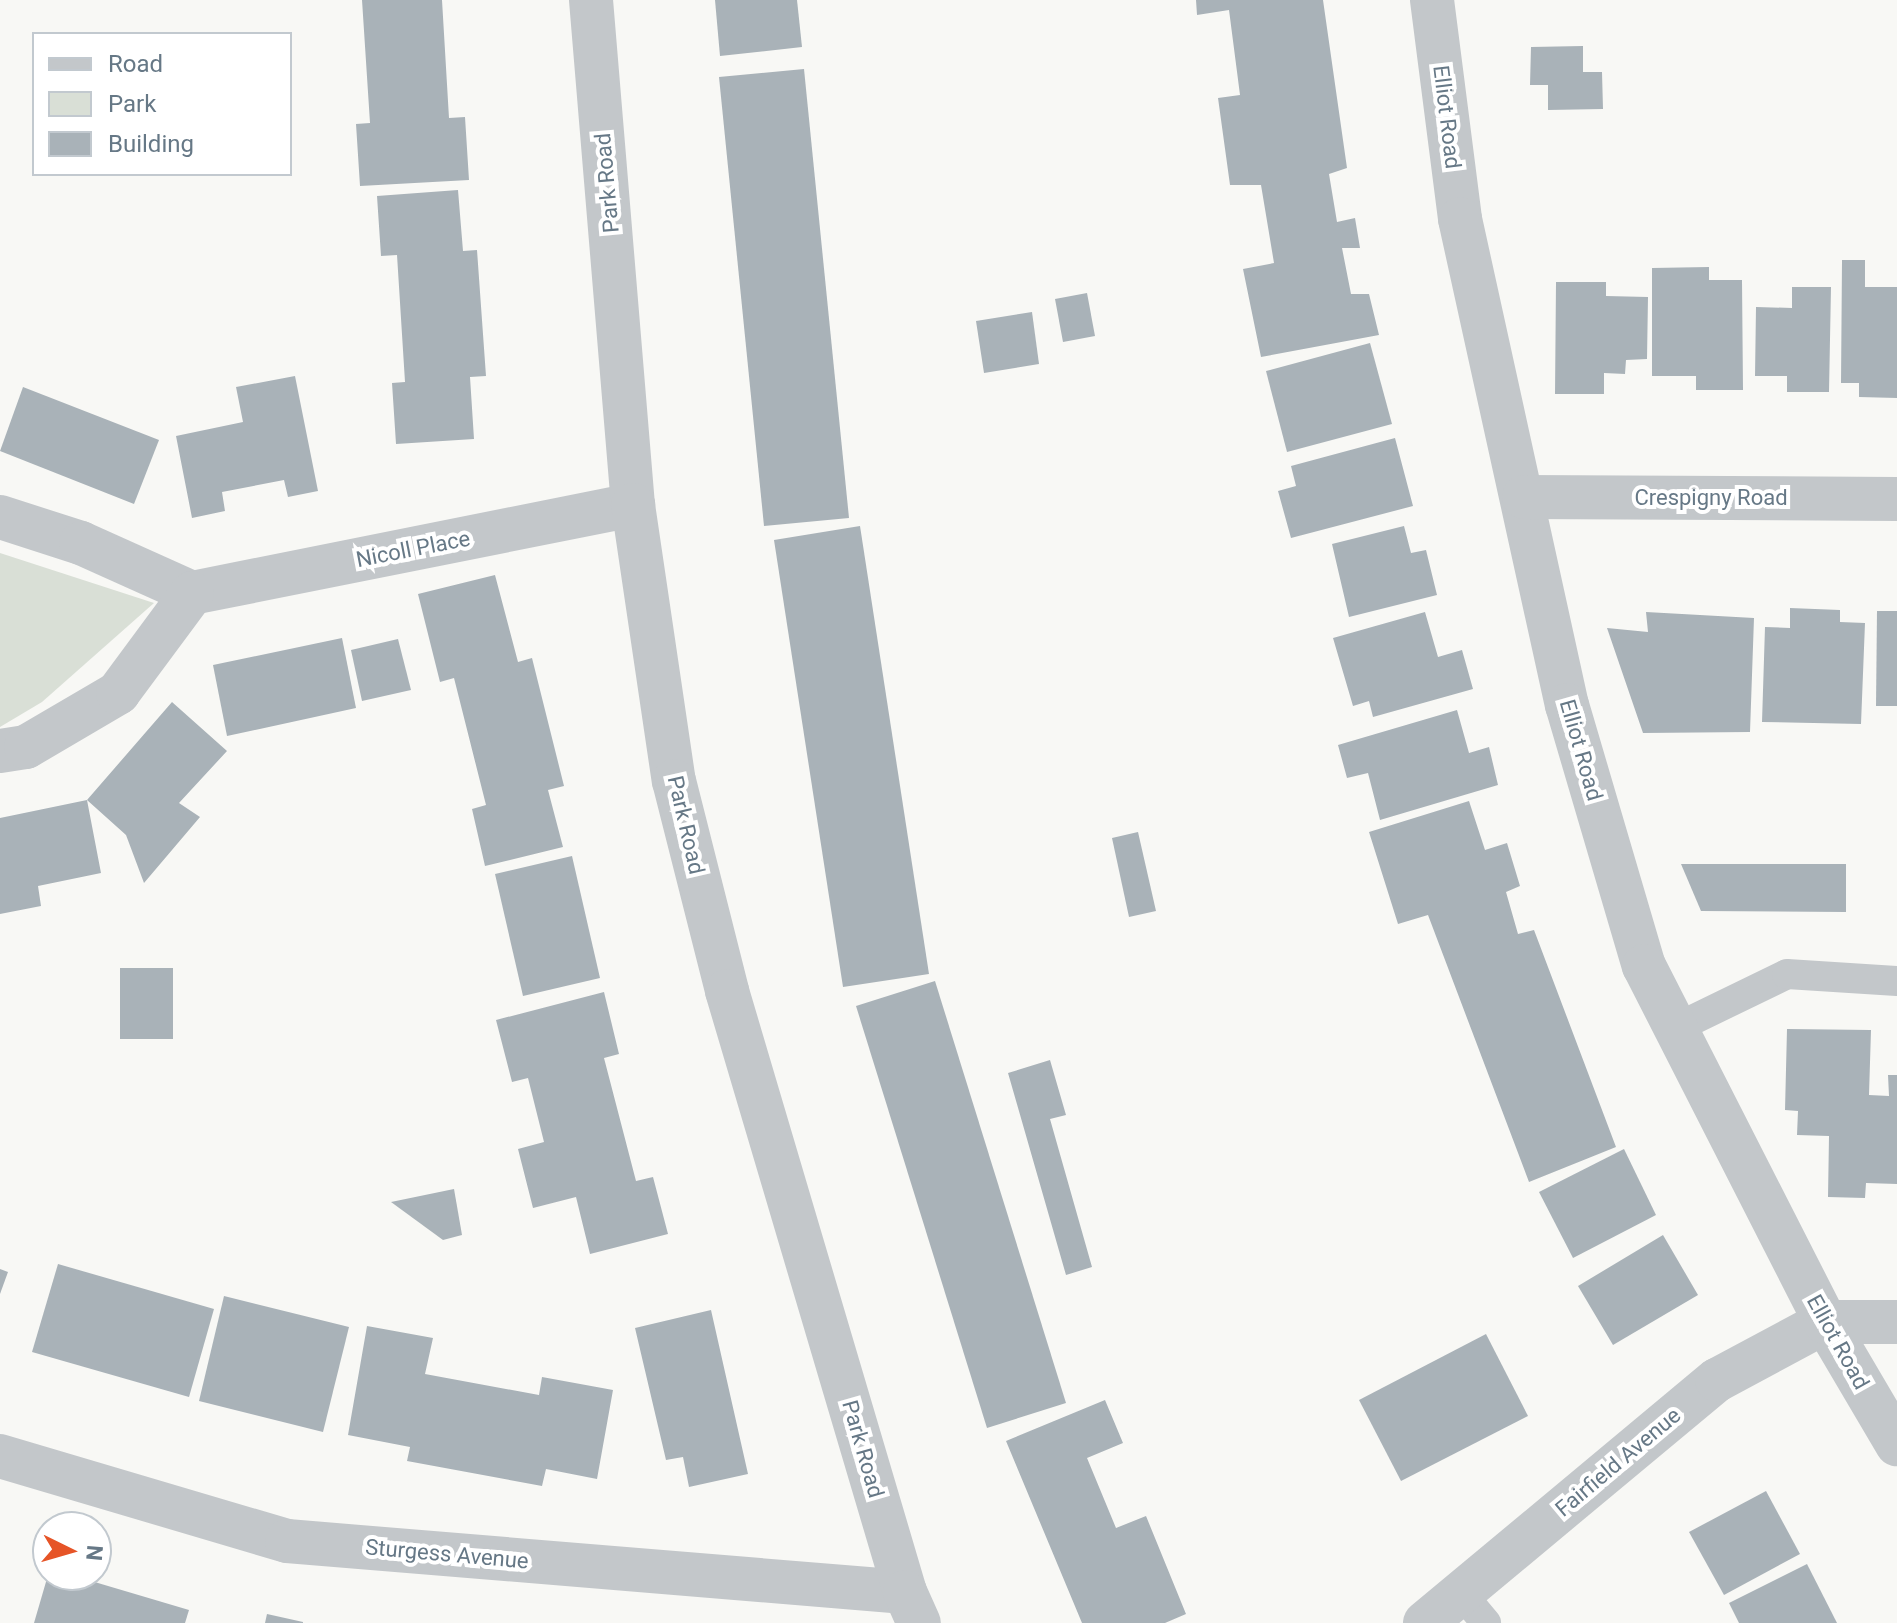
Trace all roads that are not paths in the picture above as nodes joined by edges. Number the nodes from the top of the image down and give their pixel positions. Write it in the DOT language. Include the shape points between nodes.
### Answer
graph roads {
  1 [pos="591,0"];
  2 [pos="1432,0"];
  3 [pos="1524,497"];
  4 [pos="1897,499"];
  5 [pos="633,505"];
  6 [pos="0,517"];
  7 [pos="192,593"];
  8 [pos="0,751"];
  9 [pos="1897,981"];
  10 [pos="1676,1028"];
  11 [pos="1825,1322"];
  12 [pos="1897,1322"];
  13 [pos="1897,1444"];
  14 [pos="0,1456"];
  15 [pos="912,1608"];
  16 [pos="1473,1608"];
  17 [pos="1425,1623"];
  1 -- 5 [label="street, Park Road"];
  2 -- 3 [label="street, Elliot Road" via="1460,219"];
  3 -- 4 [label="street, Crespigny Road"];
  3 -- 10 [label="street, Elliot Road" via="1567,705 1644,966"];
  5 -- 7 [label="street, Nicoll Place"];
  5 -- 15 [label="street, Park Road" via="674,781 727,991"];
  6 -- 7 [label="street" via="81,543"];
  7 -- 8 [label="street" via="118,693 26,747"];
  9 -- 10 [label="lane" via="1787,974"];
  10 -- 11 [label="street, Elliot Road"];
  11 -- 12 [label="street"];
  11 -- 13 [label="street, Elliot Road"];
  11 -- 16 [label="street, Fairfield Avenue" via="1717,1380"];
  14 -- 15 [label="street, Sturgess Avenue" via="287,1541"];
  16 -- 17 [label="street, Fairfield Avenue"];
}
